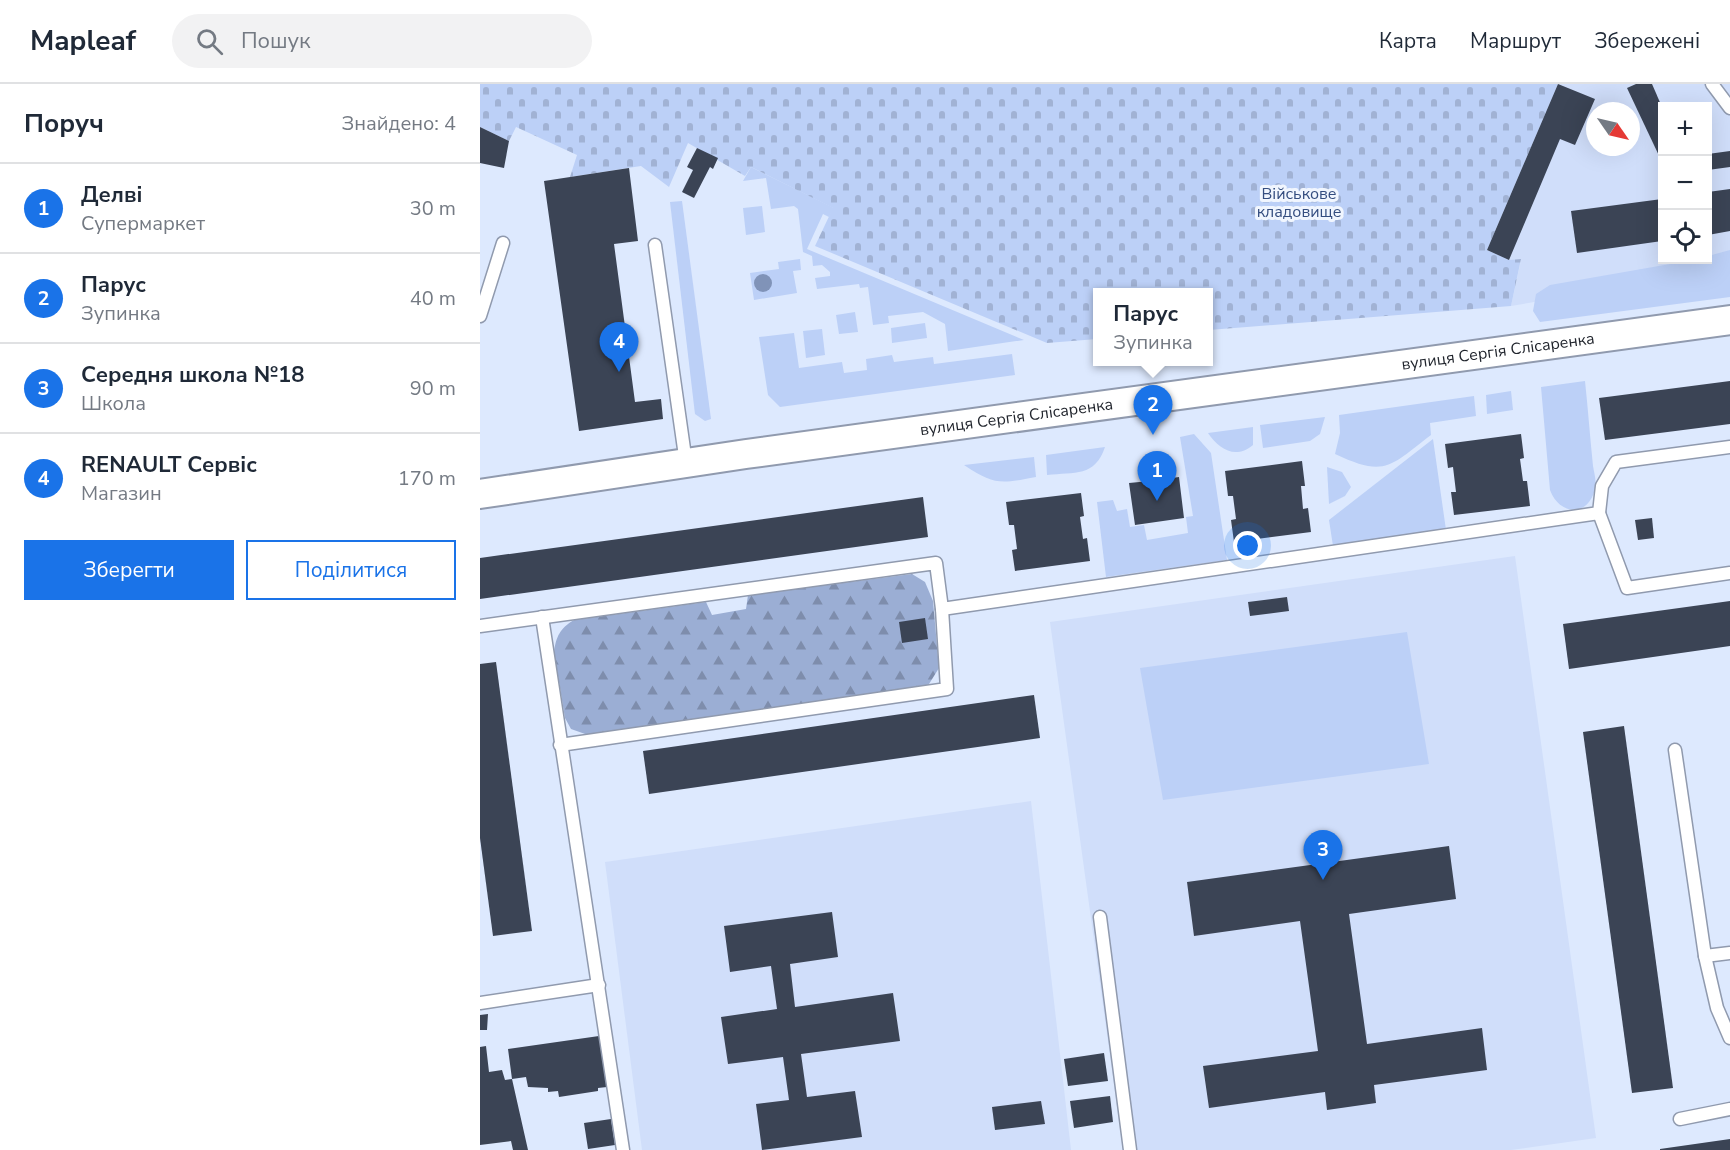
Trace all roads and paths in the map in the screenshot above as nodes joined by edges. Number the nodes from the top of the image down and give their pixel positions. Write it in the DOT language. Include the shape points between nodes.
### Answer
graph roads {
  1 [pos="1712,84"];
  2 [pos="1730,108"];
  3 [pos="503,243"];
  4 [pos="654,245"];
  5 [pos="480,316"];
  6 [pos="1730,320"];
  7 [pos="1730,447"];
  8 [pos="686,463"];
  9 [pos="480,494"];
  10 [pos="1599,513"];
  11 [pos="1730,573"];
  12 [pos="942,609"];
  13 [pos="542,617"];
  14 [pos="480,626"];
  15 [pos="560,745"];
  16 [pos="1675,750"];
  17 [pos="1100,917"];
  18 [pos="1730,953"];
  19 [pos="1705,956"];
  20 [pos="599,985"];
  21 [pos="480,1003"];
  22 [pos="1730,1038"];
  23 [pos="1730,1109"];
  24 [pos="1680,1119"];
  25 [pos="623,1150"];
  26 [pos="1130,1150"];
  1 -- 2 [label="lane"];
  3 -- 5 [label="lane"];
  4 -- 8 [label="lane"];
  6 -- 8 [label="street, вулиця Сергія Слісаренка"];
  7 -- 10 [label="lane" via="1616,462 1602,486"];
  8 -- 9 [label="street, вулиця Сергія Слісаренка"];
  10 -- 11 [label="lane" via="1627,588"];
  10 -- 12 [label="lane"];
  12 -- 13 [label="lane" via="936,563"];
  12 -- 15 [label="lane" via="947,689"];
  13 -- 14 [label="lane"];
  13 -- 15 [label="lane"];
  15 -- 20 [label="lane"];
  16 -- 19 [label="lane"];
  17 -- 26 [label="lane"];
  18 -- 19 [label="lane"];
  19 -- 22 [label="lane" via="1717,1008"];
  20 -- 21 [label="lane"];
  20 -- 25 [label="lane"];
  23 -- 24 [label="lane"];
}
